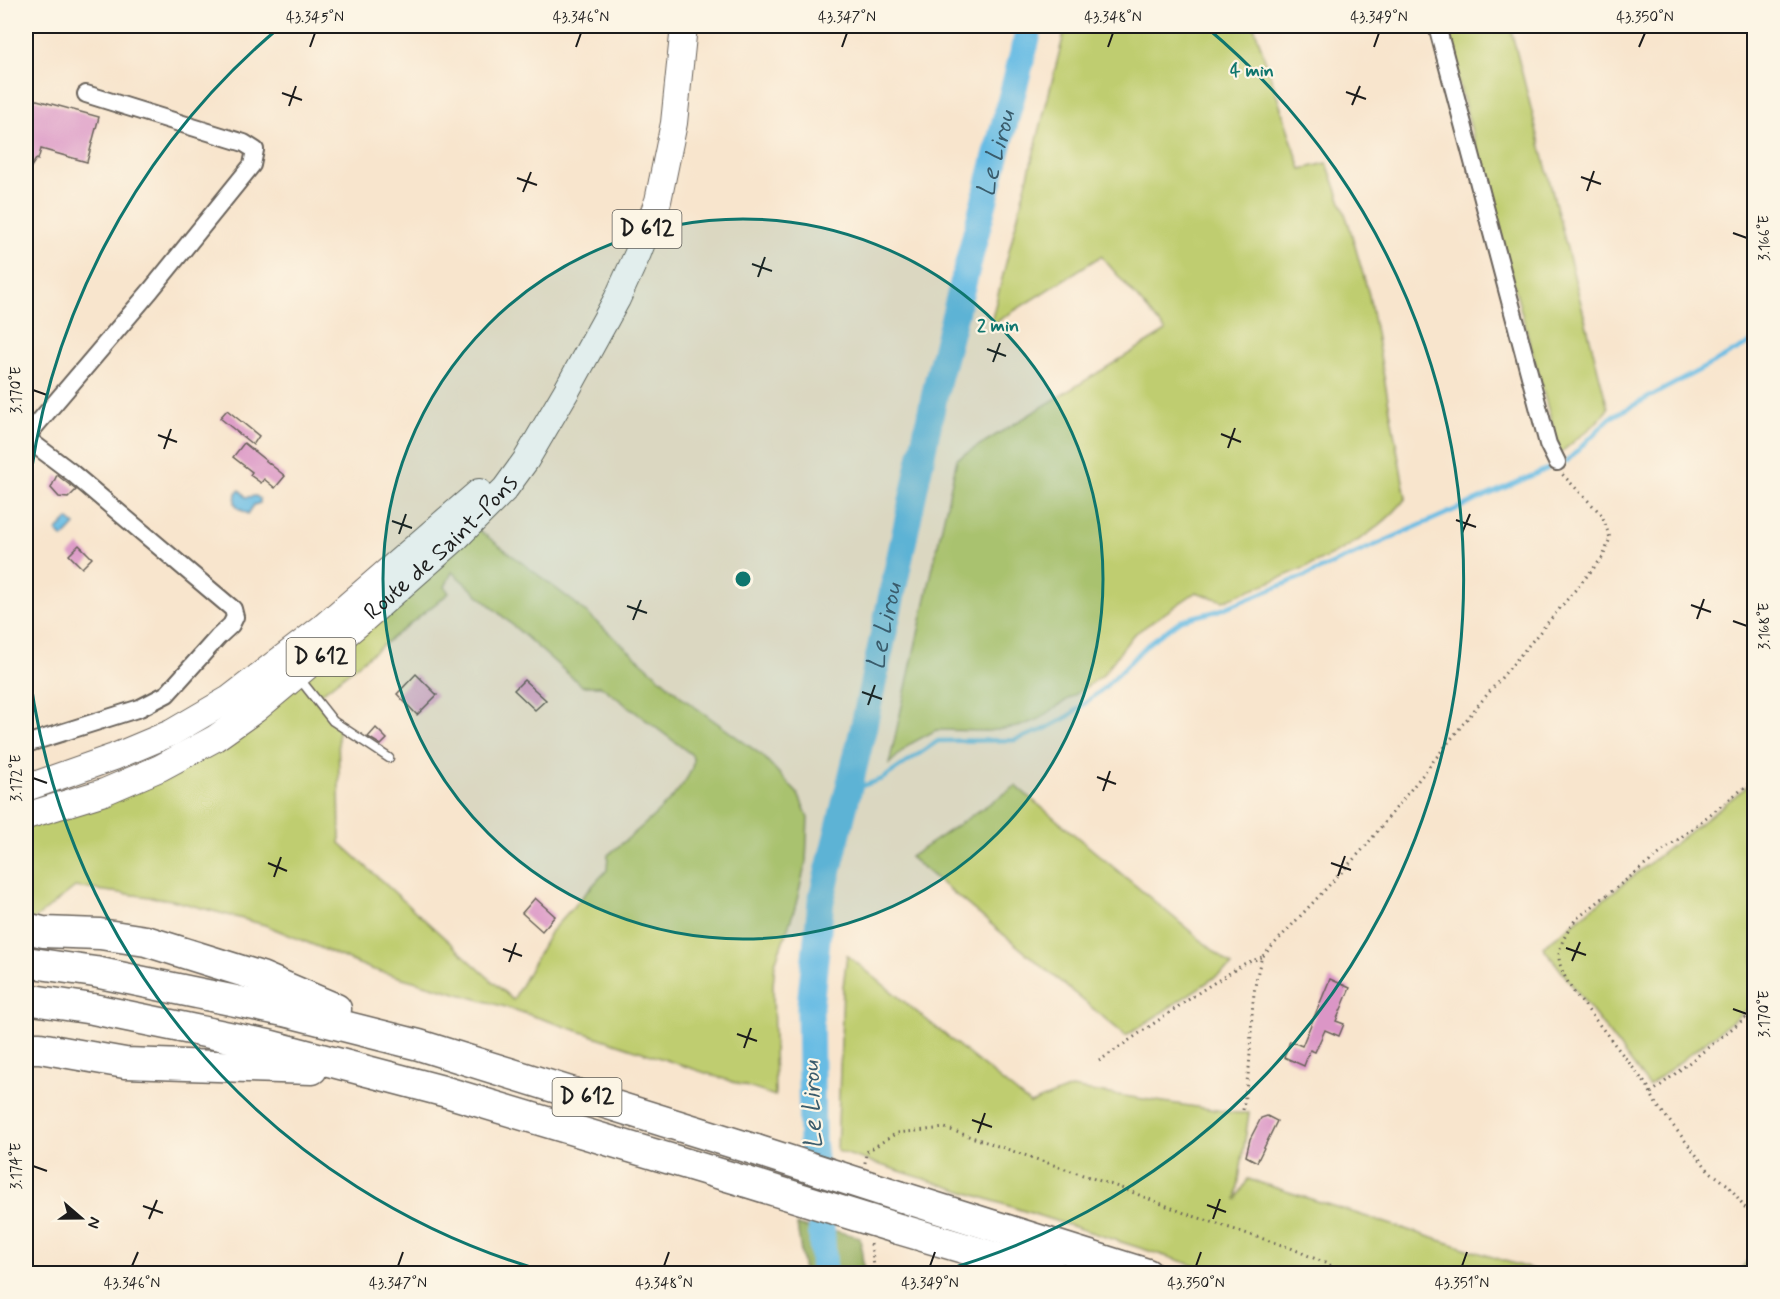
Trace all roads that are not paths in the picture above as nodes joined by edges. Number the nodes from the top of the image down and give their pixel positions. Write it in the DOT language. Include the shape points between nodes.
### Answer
graph roads {
  1 [pos="684,26"];
  2 [pos="1437,26"];
  3 [pos="86,93"];
  4 [pos="554,414"];
  5 [pos="26,438"];
  6 [pos="1557,462"];
  7 [pos="298,676"];
  8 [pos="26,744"];
  9 [pos="389,758"];
  10 [pos="26,789"];
  11 [pos="26,816"];
  12 [pos="26,928"];
  13 [pos="26,962"];
  14 [pos="26,999"];
  15 [pos="419,1045"];
  16 [pos="26,1048"];
  17 [pos="443,1091"];
  18 [pos="1052,1274"];
  19 [pos="1147,1274"];
  1 -- 4 [label="main road, Route de Saint-Pons / D 612" via="674,123 658,201 617,299"];
  2 -- 6 [label="street" via="1548,444"];
  3 -- 5 [label="street" via="244,142 255,150 252,165"];
  4 -- 7 [label="main road, Route de Saint-Pons / D 612" via="505,489 447,546"];
  4 -- 10 [label="main road, Route de Saint-Pons / D 612" via="476,495 323,627 229,699 171,733"];
  5 -- 8 [label="street" via="228,604 235,617 167,694 141,708"];
  7 -- 9 [label="lane" via="333,721"];
  7 -- 11 [label="main road, Route de Saint-Pons / D 612" via="214,739 160,768 104,792"];
  12 -- 15 [label="highway, D 612" via="146,941 261,977"];
  13 -- 15 [label="highway" via="95,972 284,1011"];
  14 -- 17 [label="highway" via="268,1045"];
  15 -- 19 [label="highway, D 612, bridge"];
  16 -- 17 [label="highway, D 612" via="125,1063 340,1070"];
  17 -- 18 [label="highway, D 612, bridge"];
}
